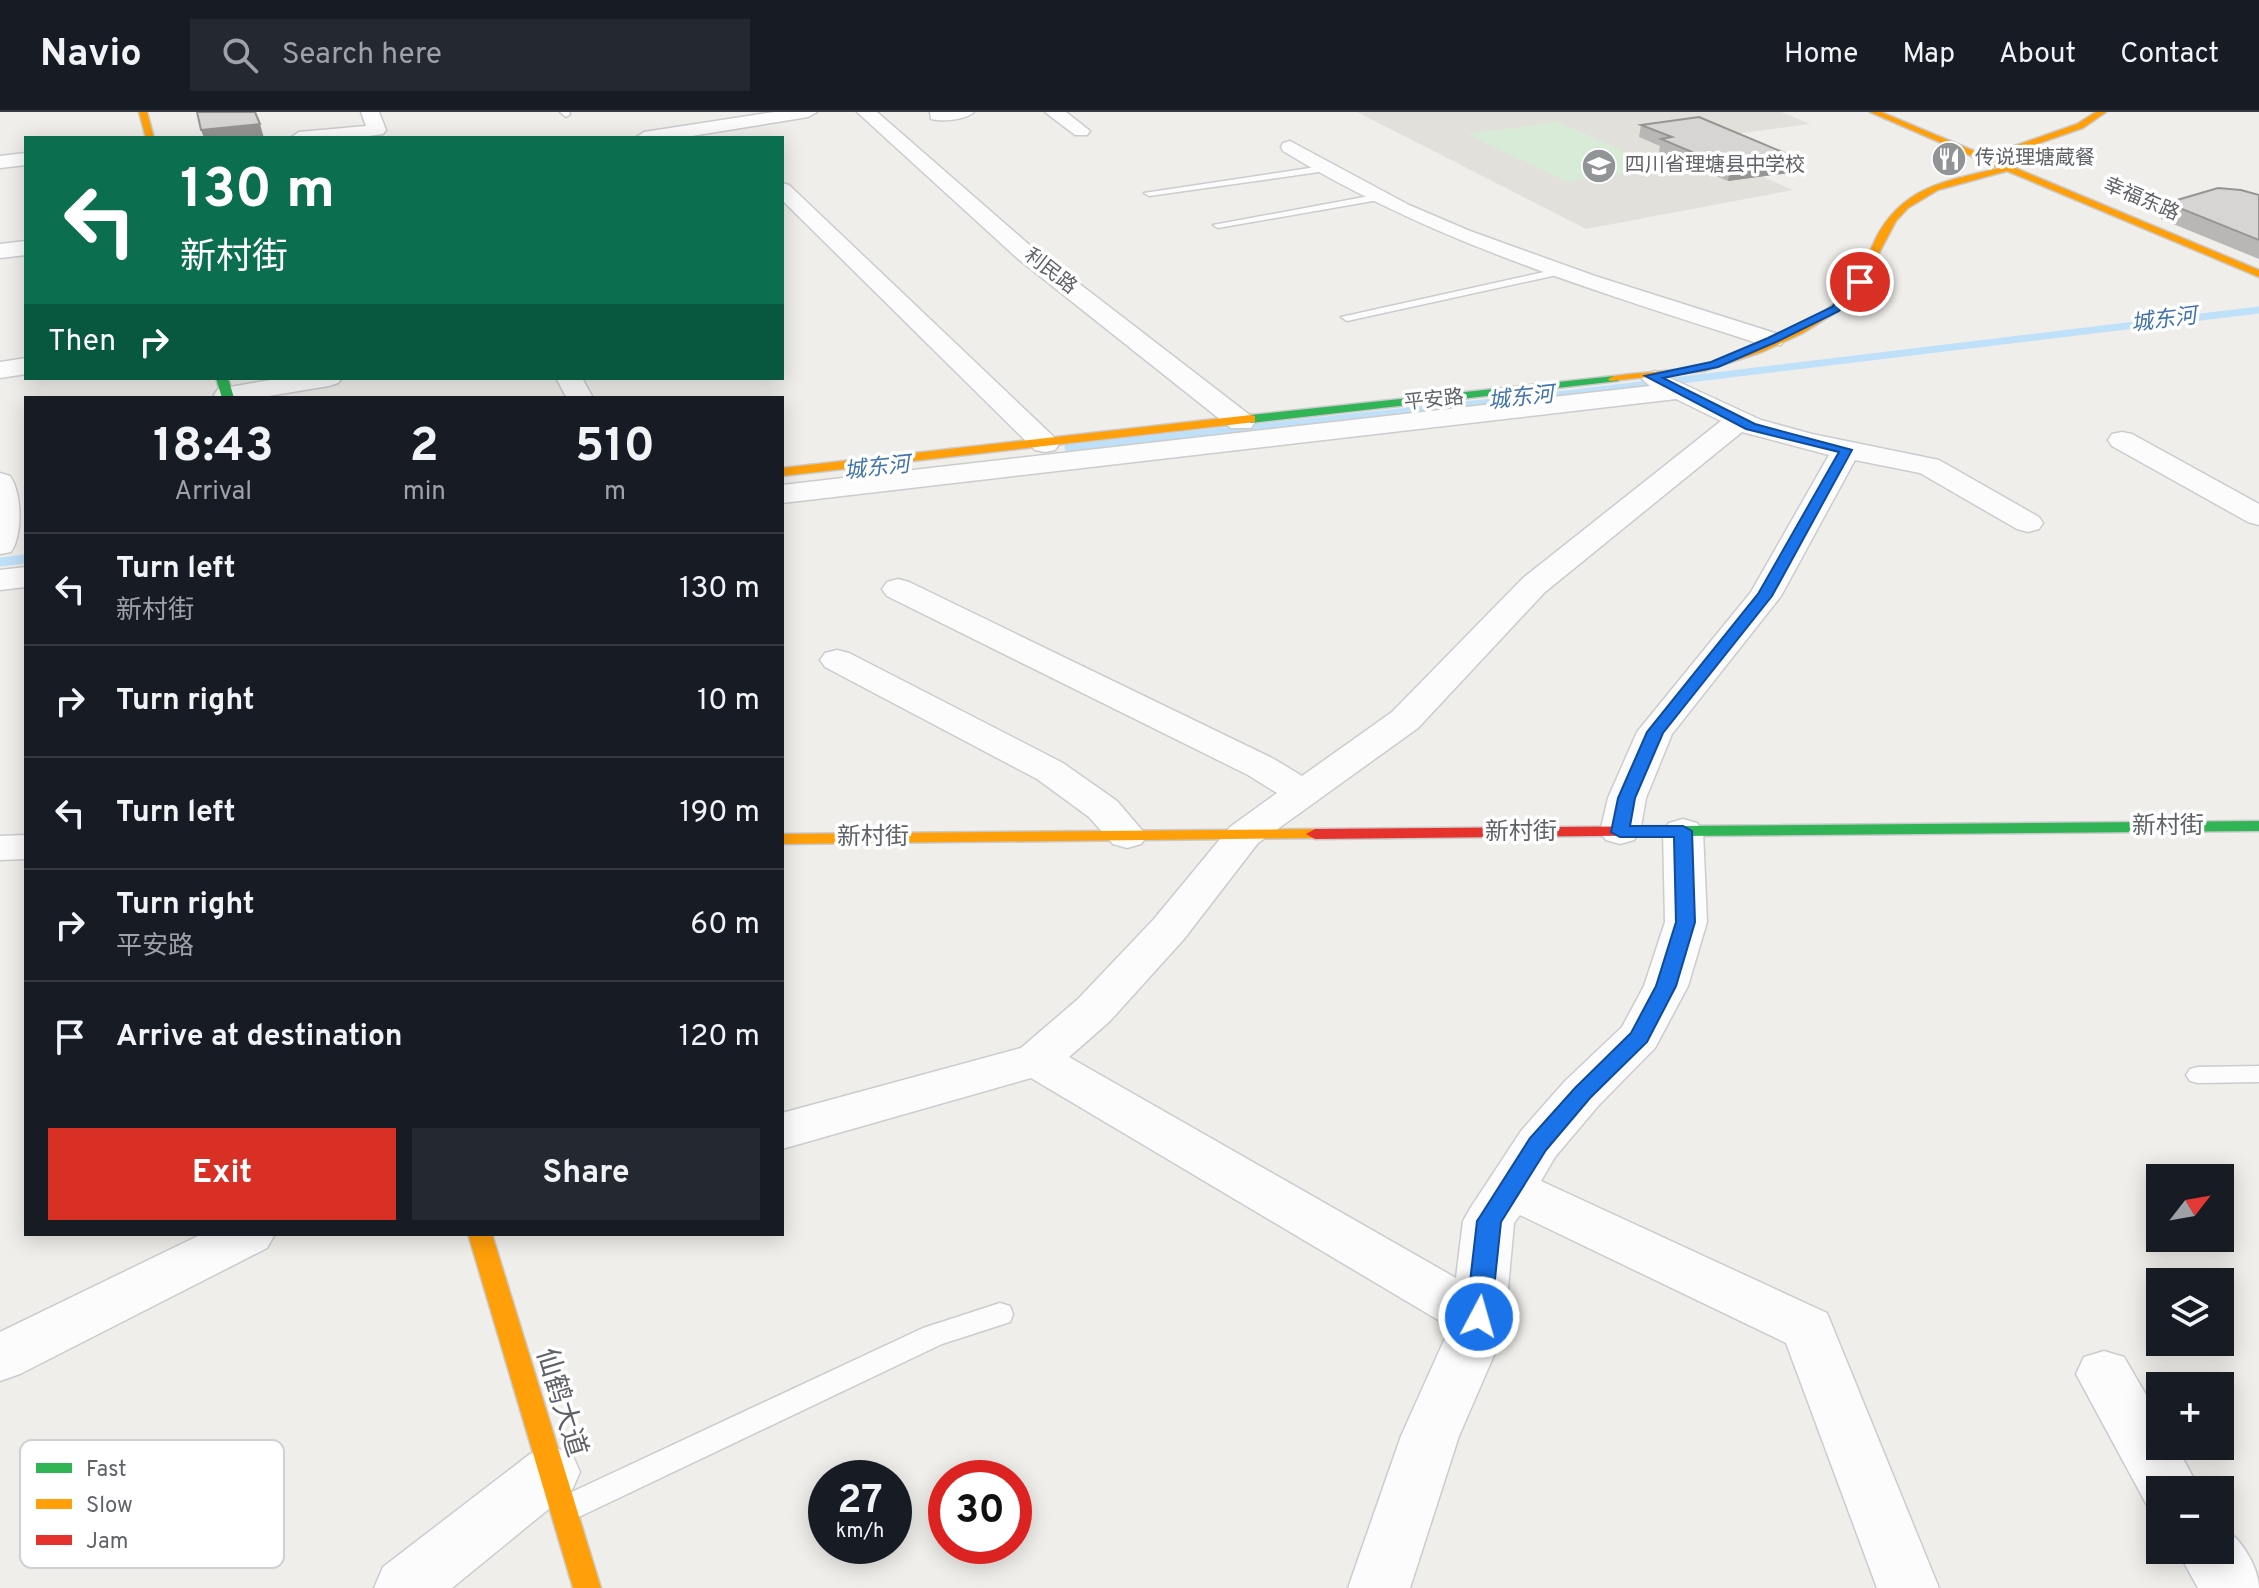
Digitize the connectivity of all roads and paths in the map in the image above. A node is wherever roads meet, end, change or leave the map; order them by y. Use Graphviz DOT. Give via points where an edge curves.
graph roads {
  1 [pos="143,112"];
  2 [pos="370,112"];
  3 [pos="702,112"];
  4 [pos="808,112"];
  5 [pos="866,112"];
  6 [pos="965,112"];
  7 [pos="1054,112"];
  8 [pos="1874,112"];
  9 [pos="2102,112"];
  10 [pos="779,114"];
  11 [pos="937,115"];
  12 [pos="1081,131"];
  13 [pos="724,133"];
  14 [pos="149,136"];
  15 [pos="318,136"];
  16 [pos="676,136"];
  17 [pos="1290,147"];
  18 [pos="24,159"];
  19 [pos="1986,159"];
  20 [pos="0,162"];
  21 [pos="2009,168"];
  22 [pos="1323,169"];
  23 [pos="784,191"];
  24 [pos="1149,193"];
  25 [pos="1380,197"];
  26 [pos="1218,225"];
  27 [pos="24,248"];
  28 [pos="0,251"];
  29 [pos="1562,271"];
  30 [pos="2259,274"];
  31 [pos="1347,317"];
  32 [pos="1772,340"];
  33 [pos="24,366"];
  34 [pos="0,370"];
  35 [pos="312,380"];
  36 [pos="1663,383"];
  37 [pos="226,390"];
  38 [pos="1735,420"];
  39 [pos="1241,422"];
  40 [pos="2122,440"];
  41 [pos="1045,444"];
  42 [pos="1846,450"];
  43 [pos="784,472"];
  44 [pos="0,482"];
  45 [pos="784,494"];
  46 [pos="2259,516"];
  47 [pos="2028,523"];
  48 [pos="0,545"];
  49 [pos="24,552"];
  50 [pos="0,555"];
  51 [pos="24,577"];
  52 [pos="0,580"];
  53 [pos="898,589"];
  54 [pos="837,660"];
  55 [pos="1304,793"];
  56 [pos="2259,826"];
  57 [pos="1683,831"];
  58 [pos="1620,832"];
  59 [pos="1244,835"];
  60 [pos="1127,836"];
  61 [pos="784,839"];
  62 [pos="24,847"];
  63 [pos="0,848"];
  64 [pos="1037,1060"];
  65 [pos="2259,1074"];
  66 [pos="2198,1075"];
  67 [pos="784,1130"];
  68 [pos="1510,1188"];
  69 [pos="245,1236"];
  70 [pos="481,1236"];
  71 [pos="1000,1314"];
  72 [pos="1479,1317"];
  73 [pos="0,1358"];
  74 [pos="2104,1374"];
  75 [pos="2162,1476"];
  76 [pos="557,1491"];
  77 [pos="2217,1564"];
  78 [pos="405,1588"];
  79 [pos="587,1588"];
  80 [pos="1379,1588"];
  81 [pos="1908,1588"];
  82 [pos="2233,1588"];
  1 -- 14 [label="street"];
  2 -- 15 [label="street" via="377,130"];
  3 -- 13 [label="street"];
  4 -- 10 [label="street"];
  5 -- 39 [label="street, 利民路" via="1025,253"];
  6 -- 11 [label="street"];
  7 -- 12 [label="street"];
  8 -- 19 [label="street, 幸福东路"];
  9 -- 19 [label="street" via="2080,126"];
  10 -- 13 [label="street"];
  13 -- 16 [label="street"];
  17 -- 22 [label="street"];
  18 -- 20 [label="street"];
  19 -- 21 [label="street, 幸福东路"];
  21 -- 30 [label="street, 幸福东路"];
  21 -- 32 [label="street, 平安路" via="1909,199 1888,225 1846,301"];
  22 -- 24 [label="lane"];
  22 -- 25 [label="street"];
  23 -- 41 [label="street"];
  25 -- 26 [label="lane"];
  25 -- 29 [label="street"];
  27 -- 28 [label="street"];
  29 -- 31 [label="lane"];
  29 -- 32 [label="street"];
  32 -- 36 [label="street, 平安路"];
  33 -- 34 [label="street"];
  35 -- 37 [label="street"];
  36 -- 38 [label="street"];
  36 -- 39 [label="street, 平安路"];
  36 -- 45 [label="street"];
  38 -- 42 [label="street"];
  38 -- 55 [label="street" via="1682,470 1534,585 1405,720"];
  39 -- 41 [label="street, 平安路"];
  40 -- 46 [label="street"];
  41 -- 43 [label="street, 平安路"];
  42 -- 47 [label="street" via="1929,466"];
  42 -- 58 [label="street" via="1765,596 1655,732 1627,798"];
  44 -- 48 [label="street"];
  49 -- 50 [label="street"];
  51 -- 52 [label="street"];
  53 -- 55 [label="street"];
  54 -- 60 [label="street" via="1050,771 1103,809"];
  55 -- 59 [label="street"];
  56 -- 57 [label="street, 新村街"];
  57 -- 58 [label="street, 新村街"];
  57 -- 68 [label="street" via="1686,922 1666,986 1639,1037 1538,1144"];
  58 -- 59 [label="street, 新村街"];
  59 -- 60 [label="street, 新村街"];
  59 -- 64 [label="street" via="1169,929 1094,1010"];
  60 -- 61 [label="street, 新村街"];
  62 -- 63 [label="street"];
  64 -- 67 [label="street"];
  64 -- 72 [label="street"];
  65 -- 66 [label="lane"];
  68 -- 72 [label="street" via="1489,1221"];
  68 -- 81 [label="street" via="1808,1329"];
  69 -- 73 [label="street"];
  70 -- 76 [label="street, 仙鹤大道"];
  71 -- 76 [label="lane" via="921,1341"];
  72 -- 80 [label="street" via="1430,1436"];
  74 -- 75 [label="street"];
  76 -- 78 [label="street"];
  76 -- 79 [label="street, 仙鹤大道"];
  77 -- 82 [label="street"];
}
